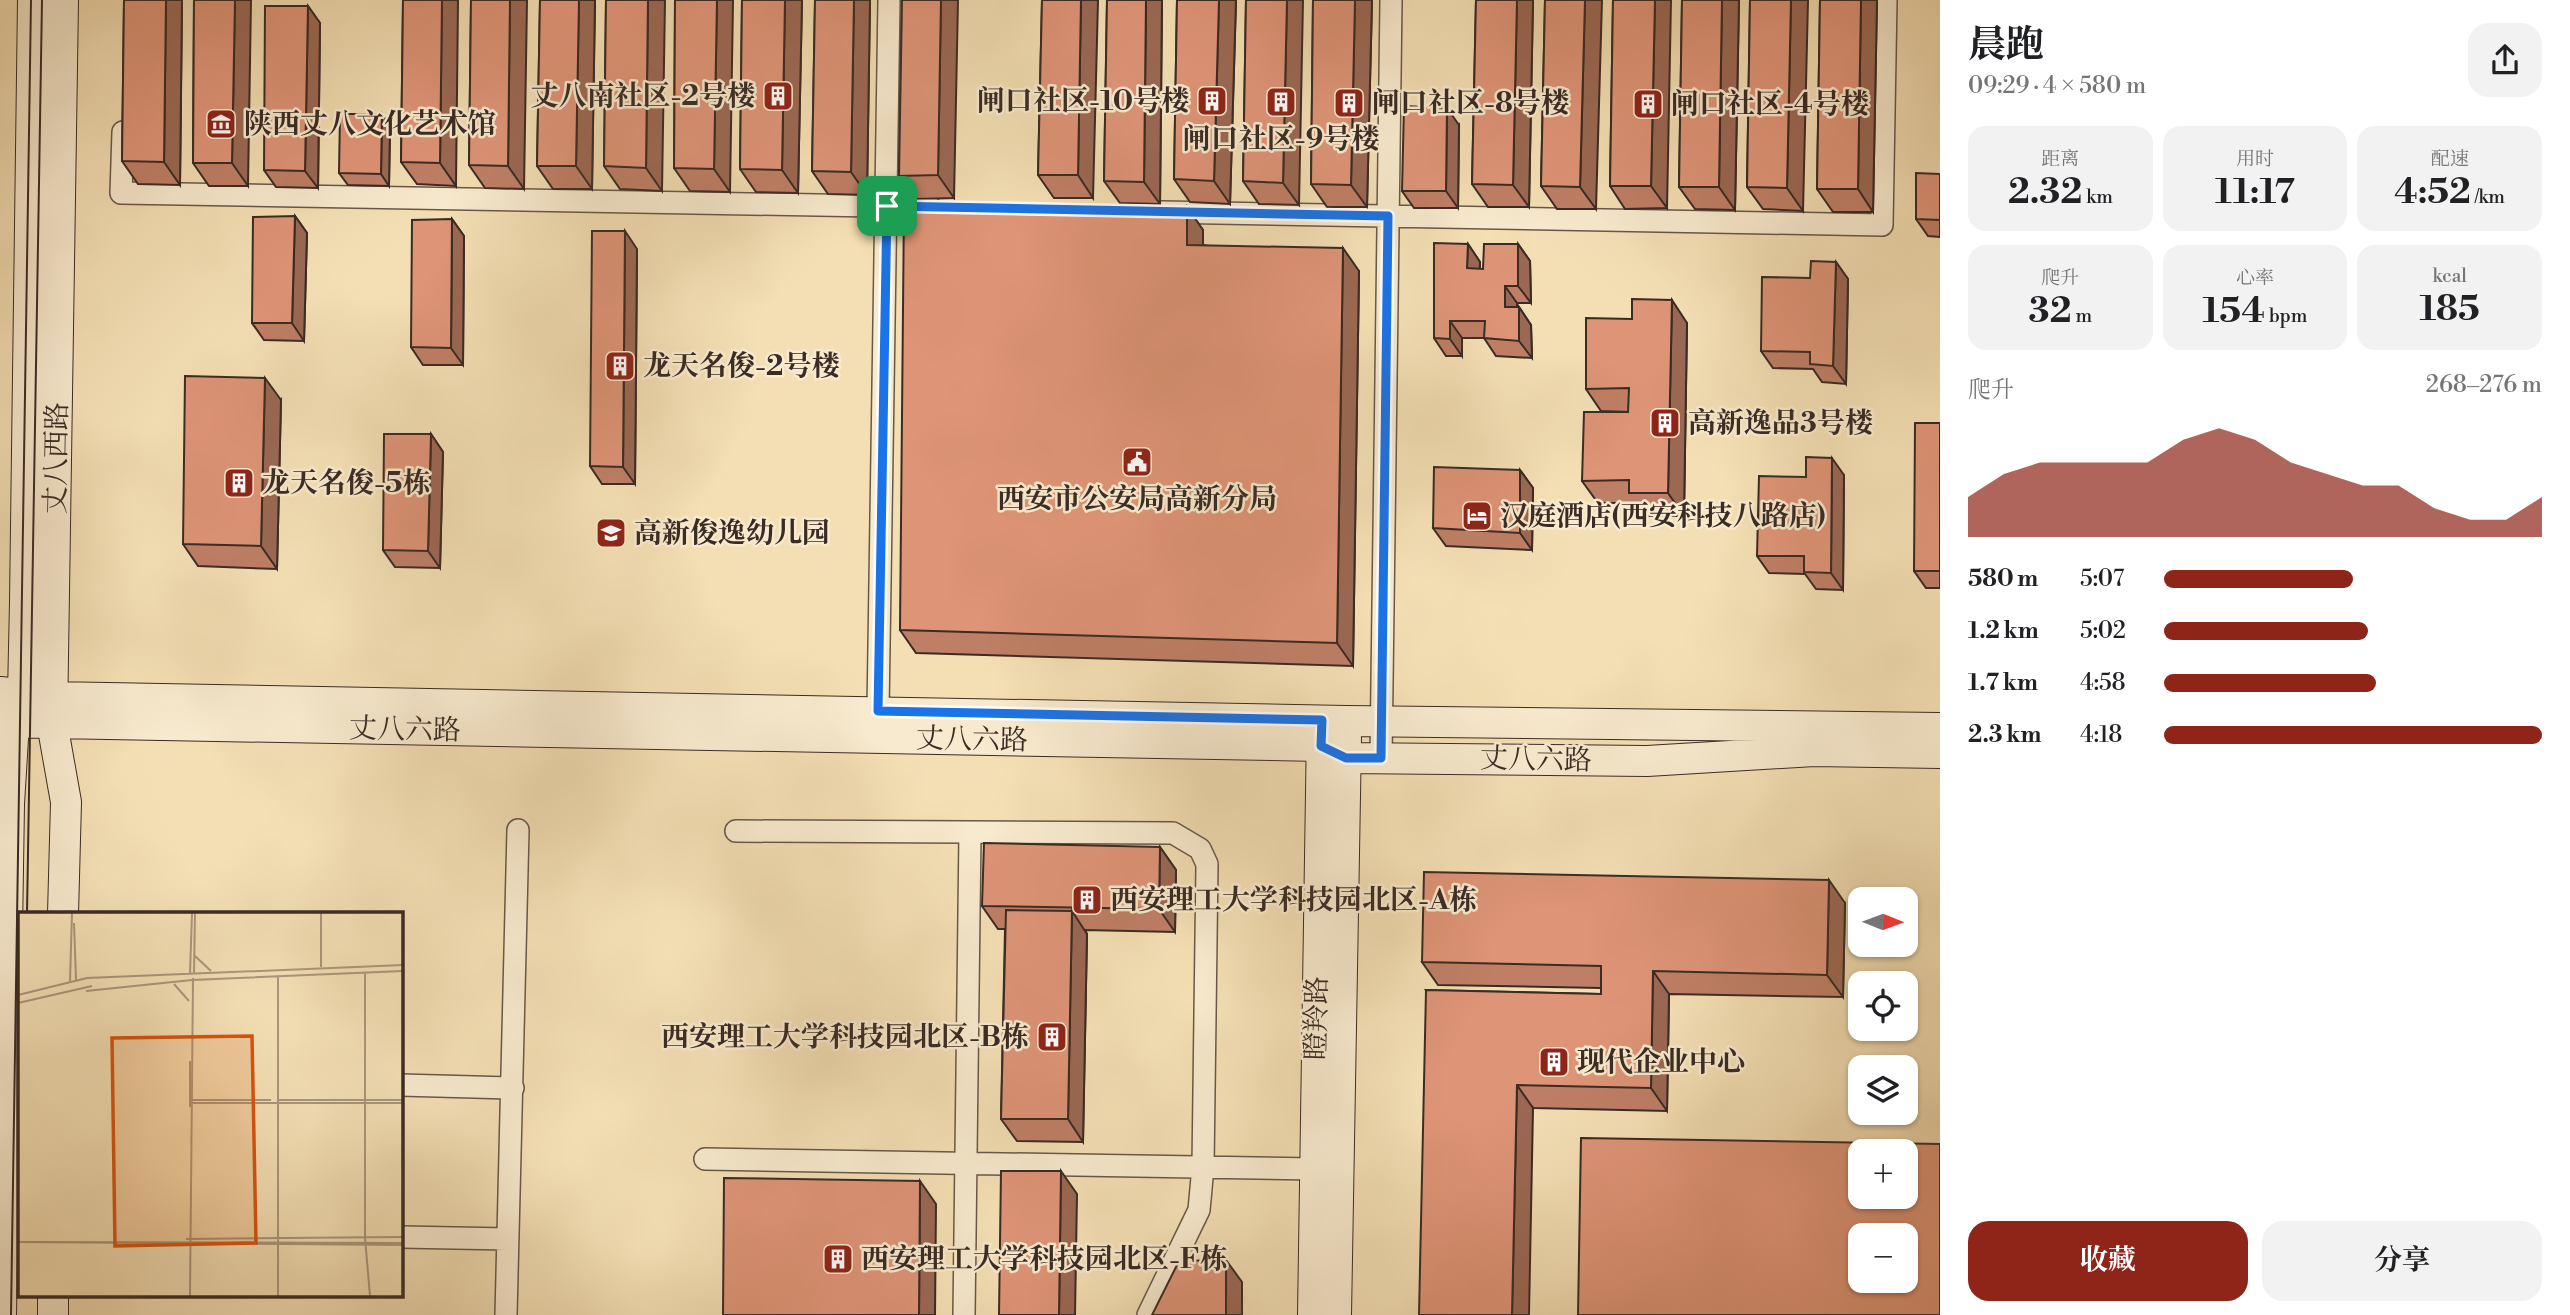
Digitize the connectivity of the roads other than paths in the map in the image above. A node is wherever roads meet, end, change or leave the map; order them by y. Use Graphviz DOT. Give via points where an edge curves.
graph roads {
  1 [pos="33,0"];
  2 [pos="63,0"];
  3 [pos="889,0"];
  4 [pos="1391,0"];
  5 [pos="1886,0"];
  6 [pos="123,111"];
  7 [pos="887,206"];
  8 [pos="957,207"];
  9 [pos="1138,211"];
  10 [pos="1388,216"];
  11 [pos="11,693"];
  12 [pos="52,710"];
  13 [pos="878,711"];
  14 [pos="1380,721"];
  15 [pos="7,722"];
  16 [pos="1940,728"];
  17 [pos="1334,736"];
  18 [pos="1940,753"];
  19 [pos="1381,758"];
  20 [pos="518,830"];
  21 [pos="736,831"];
  22 [pos="970,833"];
  23 [pos="63,912"];
  24 [pos="402,1085"];
  25 [pos="513,1087"];
  26 [pos="705,1159"];
  27 [pos="966,1163"];
  28 [pos="1203,1167"];
  29 [pos="1315,1169"];
  30 [pos="402,1237"];
  31 [pos="508,1239"];
  32 [pos="1,1315"];
  33 [pos="506,1315"];
  34 [pos="964,1315"];
  35 [pos="1148,1315"];
  36 [pos="1313,1315"];
  37 [pos="1336,1315"];
  1 -- 11 [label="main road, 丈八西路"];
  2 -- 12 [label="main road, 丈八西路"];
  3 -- 7 [label="street"];
  4 -- 10 [label="street"];
  5 -- 10 [label="street" via="1882,225"];
  6 -- 7 [label="street" via="121,194"];
  7 -- 8 [label="street"];
  7 -- 13 [label="street"];
  9 -- 10 [label="street"];
  10 -- 14 [label="street"];
  11 -- 12 [label="main road, 丈八六路"];
  11 -- 15 [label="main road, 丈八西路"];
  12 -- 13 [label="main road, 丈八六路"];
  12 -- 15 [label="main road, 丈八六路"];
  12 -- 17 [label="main road, 丈八六路"];
  12 -- 23 [label="main road, 丈八西路" via="65,802"];
  13 -- 17 [label="main road, 丈八六路"];
  14 -- 16 [label="main road, 丈八六路"];
  14 -- 17 [label="main road, 丈八六路"];
  14 -- 19 [label="street"];
  15 -- 32 [label="main road, 丈八西路"];
  17 -- 19 [label="main road, 丈八六路"];
  17 -- 29 [label="main road, 瞪羚路"];
  17 -- 37 [label="main road, 瞪羚路"];
  18 -- 19 [label="main road, 丈八六路" via="1814,751 1647,761"];
  20 -- 25 [label="street"];
  21 -- 22 [label="street"];
  22 -- 27 [label="street"];
  22 -- 28 [label="street" via="1173,834 1200,849 1208,864"];
  24 -- 25 [label="street"];
  25 -- 31 [label="street"];
  26 -- 27 [label="street"];
  27 -- 28 [label="street"];
  27 -- 34 [label="street"];
  28 -- 29 [label="street"];
  28 -- 35 [label="street" via="1199,1210"];
  29 -- 36 [label="main road, 瞪羚路"];
  30 -- 31 [label="street"];
  31 -- 33 [label="street"];
}
